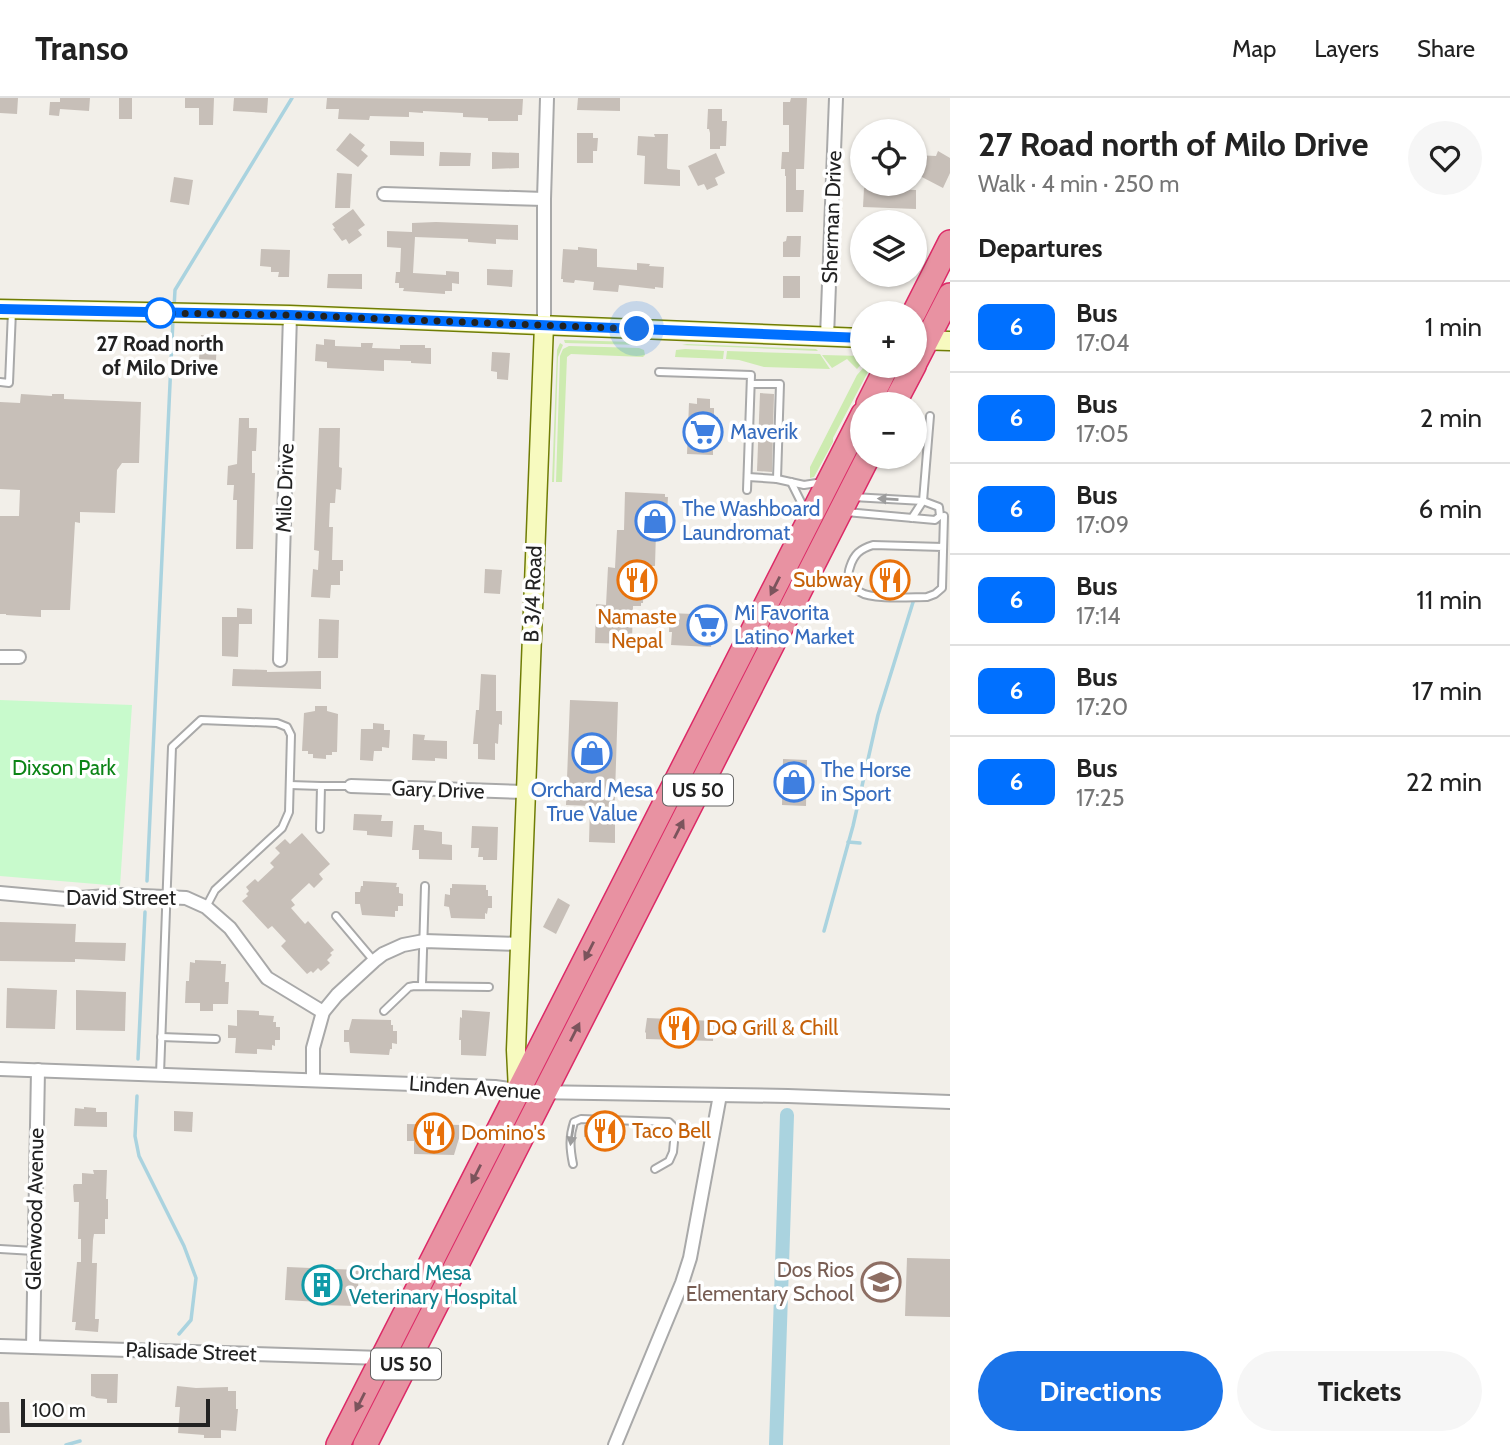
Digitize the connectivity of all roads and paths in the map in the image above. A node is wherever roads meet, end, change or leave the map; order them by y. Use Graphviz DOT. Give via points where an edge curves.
graph roads {
  1 [pos="547,98"];
  2 [pos="836,98"];
  3 [pos="384,194"];
  4 [pos="544,199"];
  5 [pos="950,242"];
  6 [pos="950,295"];
  7 [pos="920,301"];
  8 [pos="6,309"];
  9 [pos="290,315"];
  10 [pos="544,325"];
  11 [pos="827,337"];
  12 [pos="850,338"];
  13 [pos="931,340"];
  14 [pos="0,349"];
  15 [pos="10,349"];
  16 [pos="659,372"];
  17 [pos="0,382"];
  18 [pos="751,384"];
  19 [pos="750,402"];
  20 [pos="760,402"];
  21 [pos="930,416"];
  22 [pos="750,417"];
  23 [pos="759,418"];
  24 [pos="749,434"];
  25 [pos="758,434"];
  26 [pos="850,440"];
  27 [pos="748,449"];
  28 [pos="758,450"];
  29 [pos="748,465"];
  30 [pos="757,466"];
  31 [pos="862,469"];
  32 [pos="748,477"];
  33 [pos="778,479"];
  34 [pos="829,481"];
  35 [pos="791,482"];
  36 [pos="747,490"];
  37 [pos="923,501"];
  38 [pos="844,504"];
  39 [pos="945,516"];
  40 [pos="912,518"];
  41 [pos="809,519"];
  42 [pos="943,547"];
  43 [pos="0,657"];
  44 [pos="19,657"];
  45 [pos="280,660"];
  46 [pos="290,785"];
  47 [pos="321,786"];
  48 [pos="351,786"];
  49 [pos="525,792"];
  50 [pos="320,829"];
  51 [pos="425,886"];
  52 [pos="0,893"];
  53 [pos="166,897"];
  54 [pos="206,907"];
  55 [pos="336,916"];
  56 [pos="424,941"];
  57 [pos="521,944"];
  58 [pos="374,961"];
  59 [pos="422,985"];
  60 [pos="489,987"];
  61 [pos="384,1011"];
  62 [pos="323,1012"];
  63 [pos="161,1037"];
  64 [pos="216,1039"];
  65 [pos="0,1069"];
  66 [pos="38,1070"];
  67 [pos="160,1074"];
  68 [pos="313,1080"];
  69 [pos="518,1091"];
  70 [pos="544,1092"];
  71 [pos="720,1095"];
  72 [pos="950,1102"];
  73 [pos="573,1164"];
  74 [pos="655,1169"];
  75 [pos="0,1249"];
  76 [pos="34,1251"];
  77 [pos="0,1346"];
  78 [pos="33,1347"];
  79 [pos="382,1358"];
  80 [pos="338,1445"];
  81 [pos="365,1445"];
  82 [pos="615,1445"];
  1 -- 4 [label="street, B 3/4 Road"];
  2 -- 11 [label="street, Sherman Drive"];
  3 -- 4 [label="street"];
  4 -- 10 [label="street, B 3/4 Road"];
  5 -- 7 [label="highway"];
  6 -- 13 [label="highway"];
  8 -- 9 [label="street"];
  8 -- 15 [label="lane"];
  9 -- 10 [label="street"];
  9 -- 45 [label="street, Milo Drive"];
  10 -- 11 [label="street"];
  10 -- 49 [label="street, B 3/4 Road"];
  11 -- 12 [label="street"];
  14 -- 15 [label="lane"];
  15 -- 17 [label="lane" via="9,383"];
  16 -- 18 [label="lane" via="751,375"];
  18 -- 19 [label="lane"];
  18 -- 33 [label="lane" via="779,384"];
  19 -- 20 [label="lane"];
  19 -- 22 [label="lane"];
  21 -- 37 [label="lane"];
  22 -- 23 [label="lane"];
  22 -- 24 [label="lane"];
  24 -- 25 [label="lane"];
  24 -- 27 [label="lane"];
  26 -- 34 [label="highway, US 50"];
  27 -- 28 [label="lane"];
  27 -- 29 [label="lane"];
  29 -- 30 [label="lane"];
  29 -- 32 [label="lane"];
  31 -- 38 [label="highway, US 50"];
  32 -- 33 [label="lane"];
  32 -- 36 [label="lane"];
  33 -- 35 [label="lane"];
  34 -- 35 [label="lane"];
  34 -- 41 [label="highway, US 50"];
  35 -- 41 [label="lane"];
  37 -- 38 [label="lane, one-way"];
  37 -- 39 [label="lane" via="939,507"];
  37 -- 40 [label="lane"];
  38 -- 40 [label="lane"];
  70 -- 38 [label="highway, US 50, one-way"];
  39 -- 40 [label="lane"];
  39 -- 42 [label="lane"];
  41 -- 69 [label="highway, US 50, one-way"];
  42 -- 42 [label="lane" via="864,547 851,564 852,584 871,596 935,594 942,588"];
  43 -- 44 [label="street"];
  46 -- 47 [label="lane"];
  46 -- 53 [label="lane" via="291,735 287,727 201,720 172,747"];
  46 -- 54 [label="lane" via="289,812 282,828 215,890"];
  47 -- 48 [label="lane"];
  47 -- 50 [label="lane"];
  48 -- 49 [label="street, Gary Drive"];
  49 -- 57 [label="street, B 3/4 Road"];
  51 -- 56 [label="lane"];
  52 -- 53 [label="street, David Street" via="66,899"];
  53 -- 54 [label="street, David Street" via="186,898"];
  53 -- 63 [label="lane"];
  54 -- 62 [label="street, David Street" via="230,928 267,978"];
  55 -- 58 [label="lane"];
  56 -- 57 [label="street"];
  56 -- 58 [label="street" via="403,945"];
  56 -- 59 [label="lane"];
  57 -- 69 [label="street, B 3/4 Road"];
  58 -- 62 [label="street"];
  59 -- 60 [label="lane"];
  59 -- 61 [label="lane" via="409,987"];
  62 -- 68 [label="street" via="313,1048"];
  63 -- 64 [label="lane"];
  63 -- 67 [label="lane"];
  65 -- 66 [label="street, Linden Avenue"];
  66 -- 67 [label="street, Linden Avenue"];
  66 -- 76 [label="street, Glenwood Avenue"];
  67 -- 68 [label="street, Linden Avenue"];
  68 -- 69 [label="street, Linden Avenue"];
  69 -- 70 [label="street, Linden Avenue"];
  69 -- 79 [label="highway, US 50, one-way"];
  70 -- 71 [label="street, Linden Avenue"];
  70 -- 81 [label="highway, US 50"];
  71 -- 72 [label="street, Linden Avenue"];
  71 -- 82 [label="street" via="690,1258"];
  74 -- 73 [label="lane, one-way" via="673,1152 675,1131 669,1122 574,1122 570,1132"];
  75 -- 76 [label="lane"];
  76 -- 78 [label="street, Glenwood Avenue"];
  77 -- 78 [label="street, Palisade Street"];
  78 -- 79 [label="street, Palisade Street"];
  79 -- 80 [label="highway, US 50, one-way"];
}
